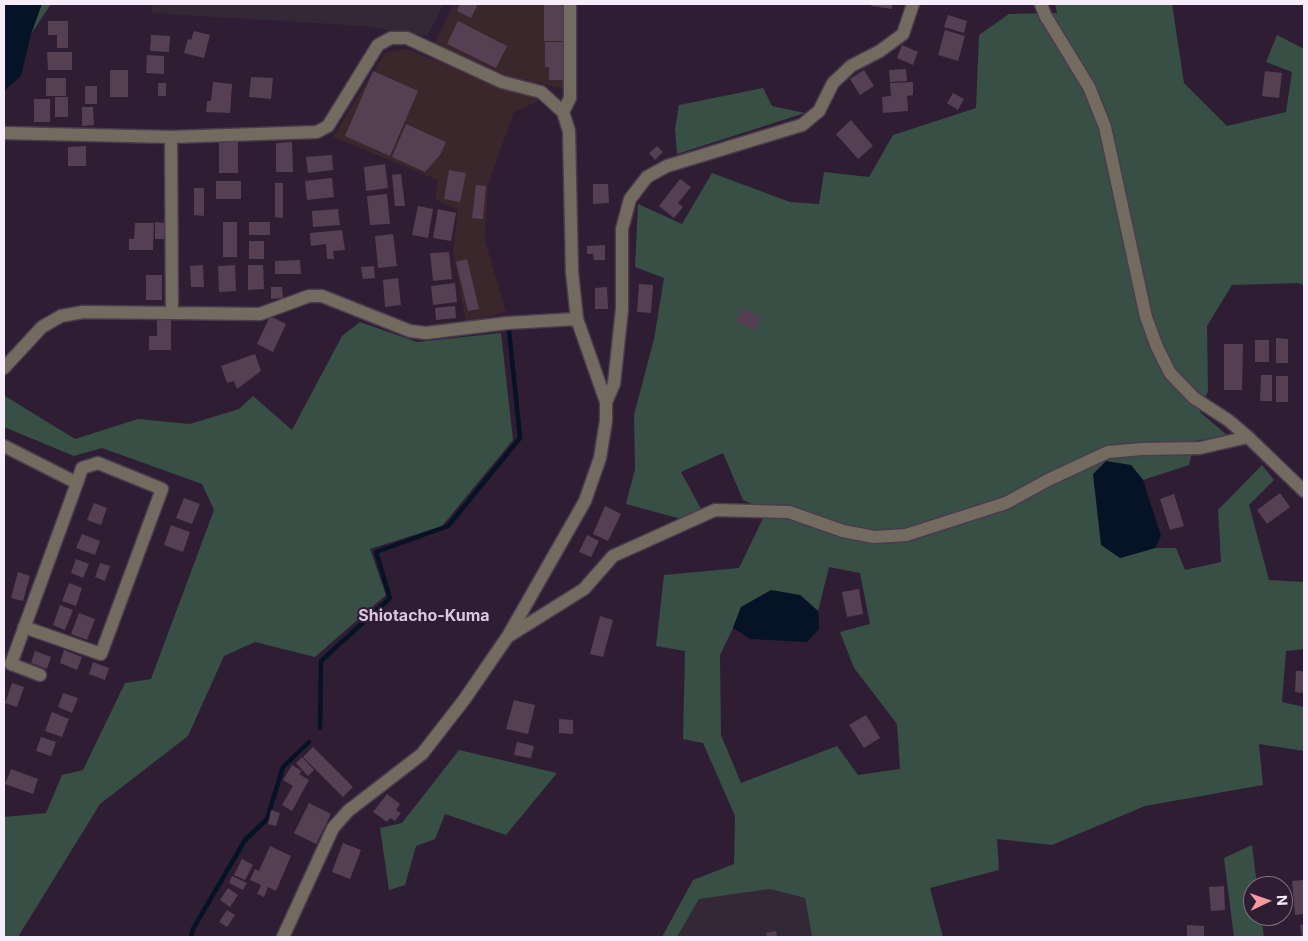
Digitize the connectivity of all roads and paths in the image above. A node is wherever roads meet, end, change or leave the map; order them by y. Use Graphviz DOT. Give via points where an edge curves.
graph roads {
  1 [pos="570,4"];
  2 [pos="914,4"];
  3 [pos="1041,4"];
  4 [pos="563,112"];
  5 [pos="4,133"];
  6 [pos="171,137"];
  7 [pos="172,313"];
  8 [pos="577,319"];
  9 [pos="4,368"];
  10 [pos="606,402"];
  11 [pos="1248,438"];
  12 [pos="4,446"];
  13 [pos="77,483"];
  14 [pos="1304,491"];
  15 [pos="24,627"];
  16 [pos="508,636"];
  17 [pos="40,675"];
  18 [pos="283,937"];
  1 -- 4 [label="street" via="570,98"];
  2 -- 10 [label="street" via="903,34 851,66 833,83 819,111 802,125 667,166 647,177 630,199 622,229 622,309 614,384"];
  3 -- 11 [label="street" via="1089,87 1105,127 1146,317 1157,347 1170,373 1194,398 1228,420"];
  4 -- 6 [label="street" via="541,92 502,82 407,38 391,38 378,45 328,126 317,132"];
  4 -- 8 [label="street" via="569,130 572,272"];
  5 -- 6 [label="street"];
  6 -- 7 [label="street"];
  7 -- 8 [label="street" via="260,314 309,296 322,296 410,331 426,333"];
  7 -- 9 [label="street" via="83,312 61,316 42,327"];
  8 -- 10 [label="street"];
  10 -- 16 [label="street" via="600,458 584,501"];
  11 -- 14 [label="street"];
  11 -- 16 [label="street" via="1200,448 1108,452 1006,503 906,535 874,537 843,531 789,512 716,510 613,556 584,589"];
  12 -- 13 [label="street"];
  13 -- 15 [label="street"];
  13 -- 15 [label="street" via="82,468 98,463 162,489 101,654"];
  15 -- 17 [label="street" via="11,664"];
  16 -- 18 [label="street" via="422,754 348,811 333,828"];
}
